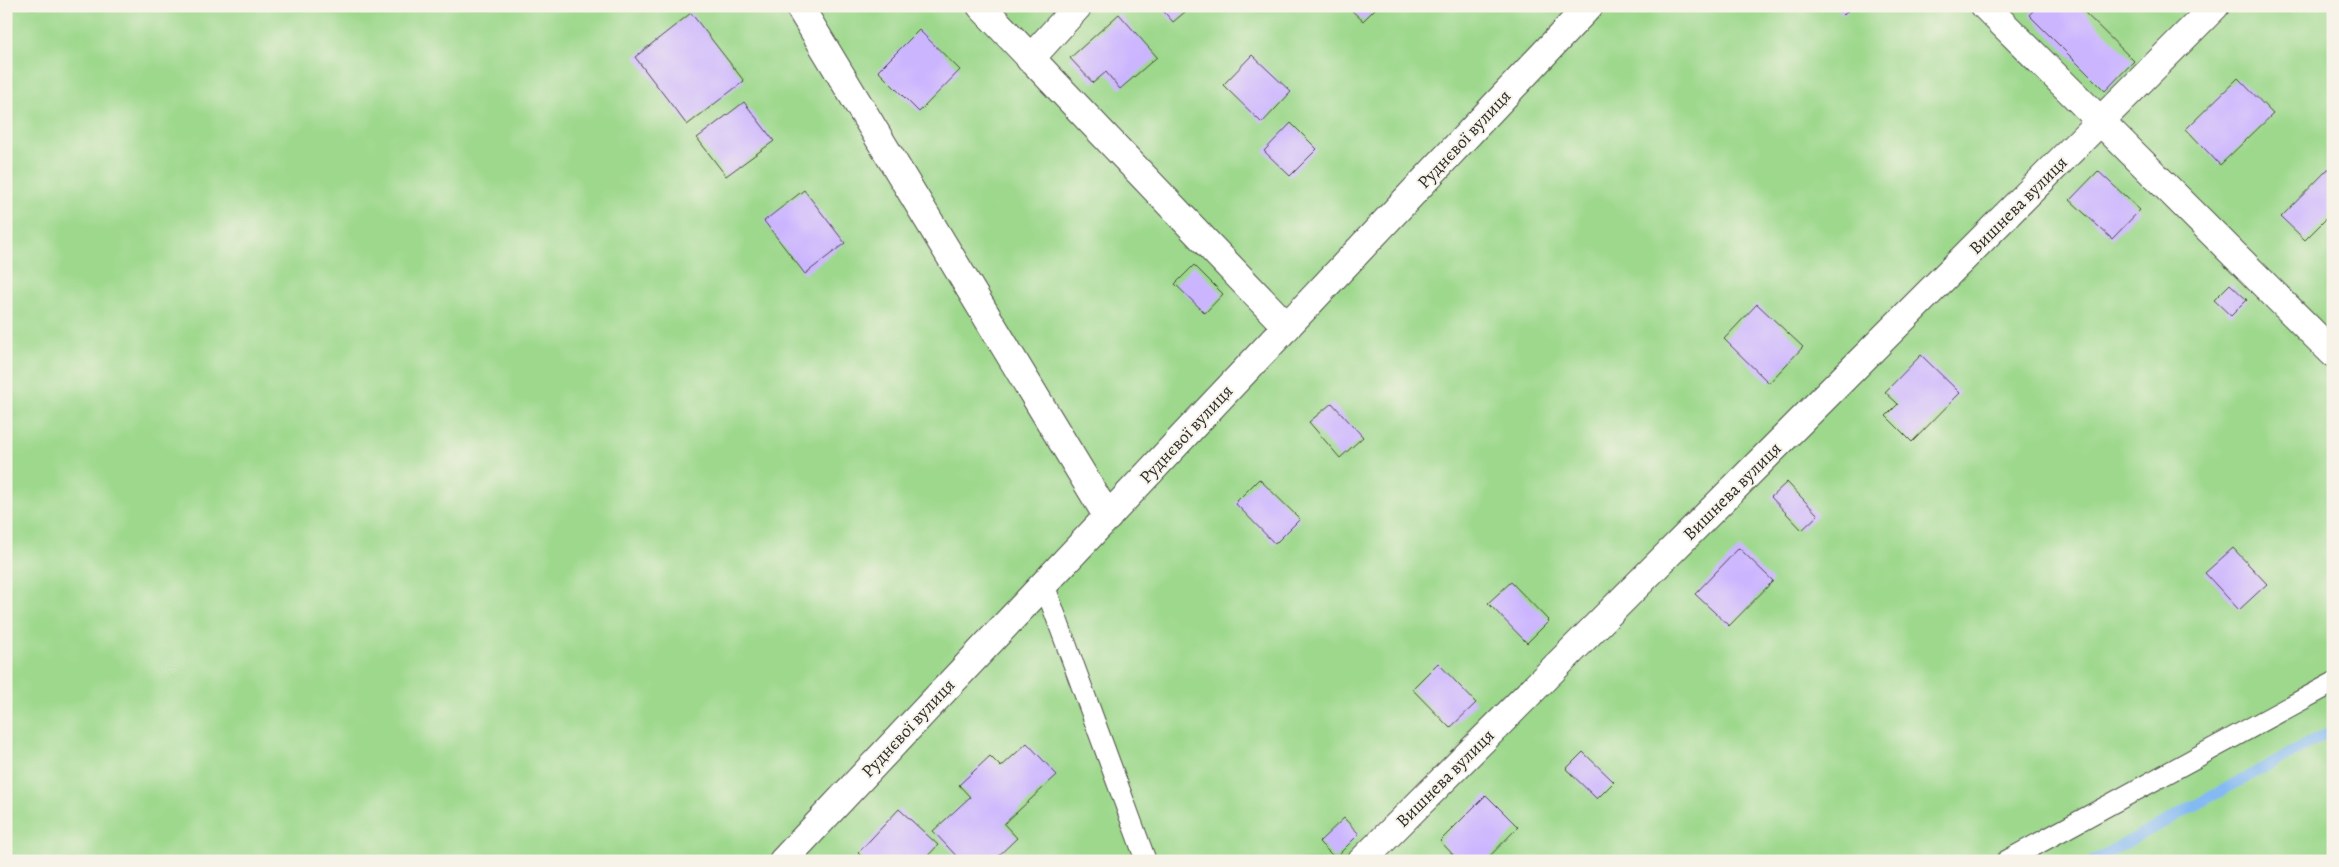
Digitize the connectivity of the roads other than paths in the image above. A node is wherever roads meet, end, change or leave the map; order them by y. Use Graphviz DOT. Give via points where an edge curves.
graph roads {
  1 [pos="799,6"];
  2 [pos="981,6"];
  3 [pos="1078,6"];
  4 [pos="1589,6"];
  5 [pos="1985,6"];
  6 [pos="2215,6"];
  7 [pos="1030,59"];
  8 [pos="2101,122"];
  9 [pos="1287,327"];
  10 [pos="2333,353"];
  11 [pos="1108,517"];
  12 [pos="1044,584"];
  13 [pos="2333,683"];
  14 [pos="783,861"];
  15 [pos="1146,861"];
  16 [pos="1362,861"];
  17 [pos="2006,861"];
  1 -- 11 [label="street"];
  2 -- 7 [label="street"];
  3 -- 7 [label="street"];
  4 -- 9 [label="street, Руднєвої вулиця"];
  5 -- 8 [label="street"];
  6 -- 8 [label="street, Вишнева вулиця"];
  7 -- 9 [label="street"];
  8 -- 10 [label="street"];
  8 -- 16 [label="street, Вишнева вулиця"];
  9 -- 11 [label="street, Руднєвої вулиця"];
  11 -- 12 [label="street, Руднєвої вулиця"];
  12 -- 14 [label="street, Руднєвої вулиця"];
  12 -- 15 [label="lane"];
  13 -- 17 [label="lane"];
}
